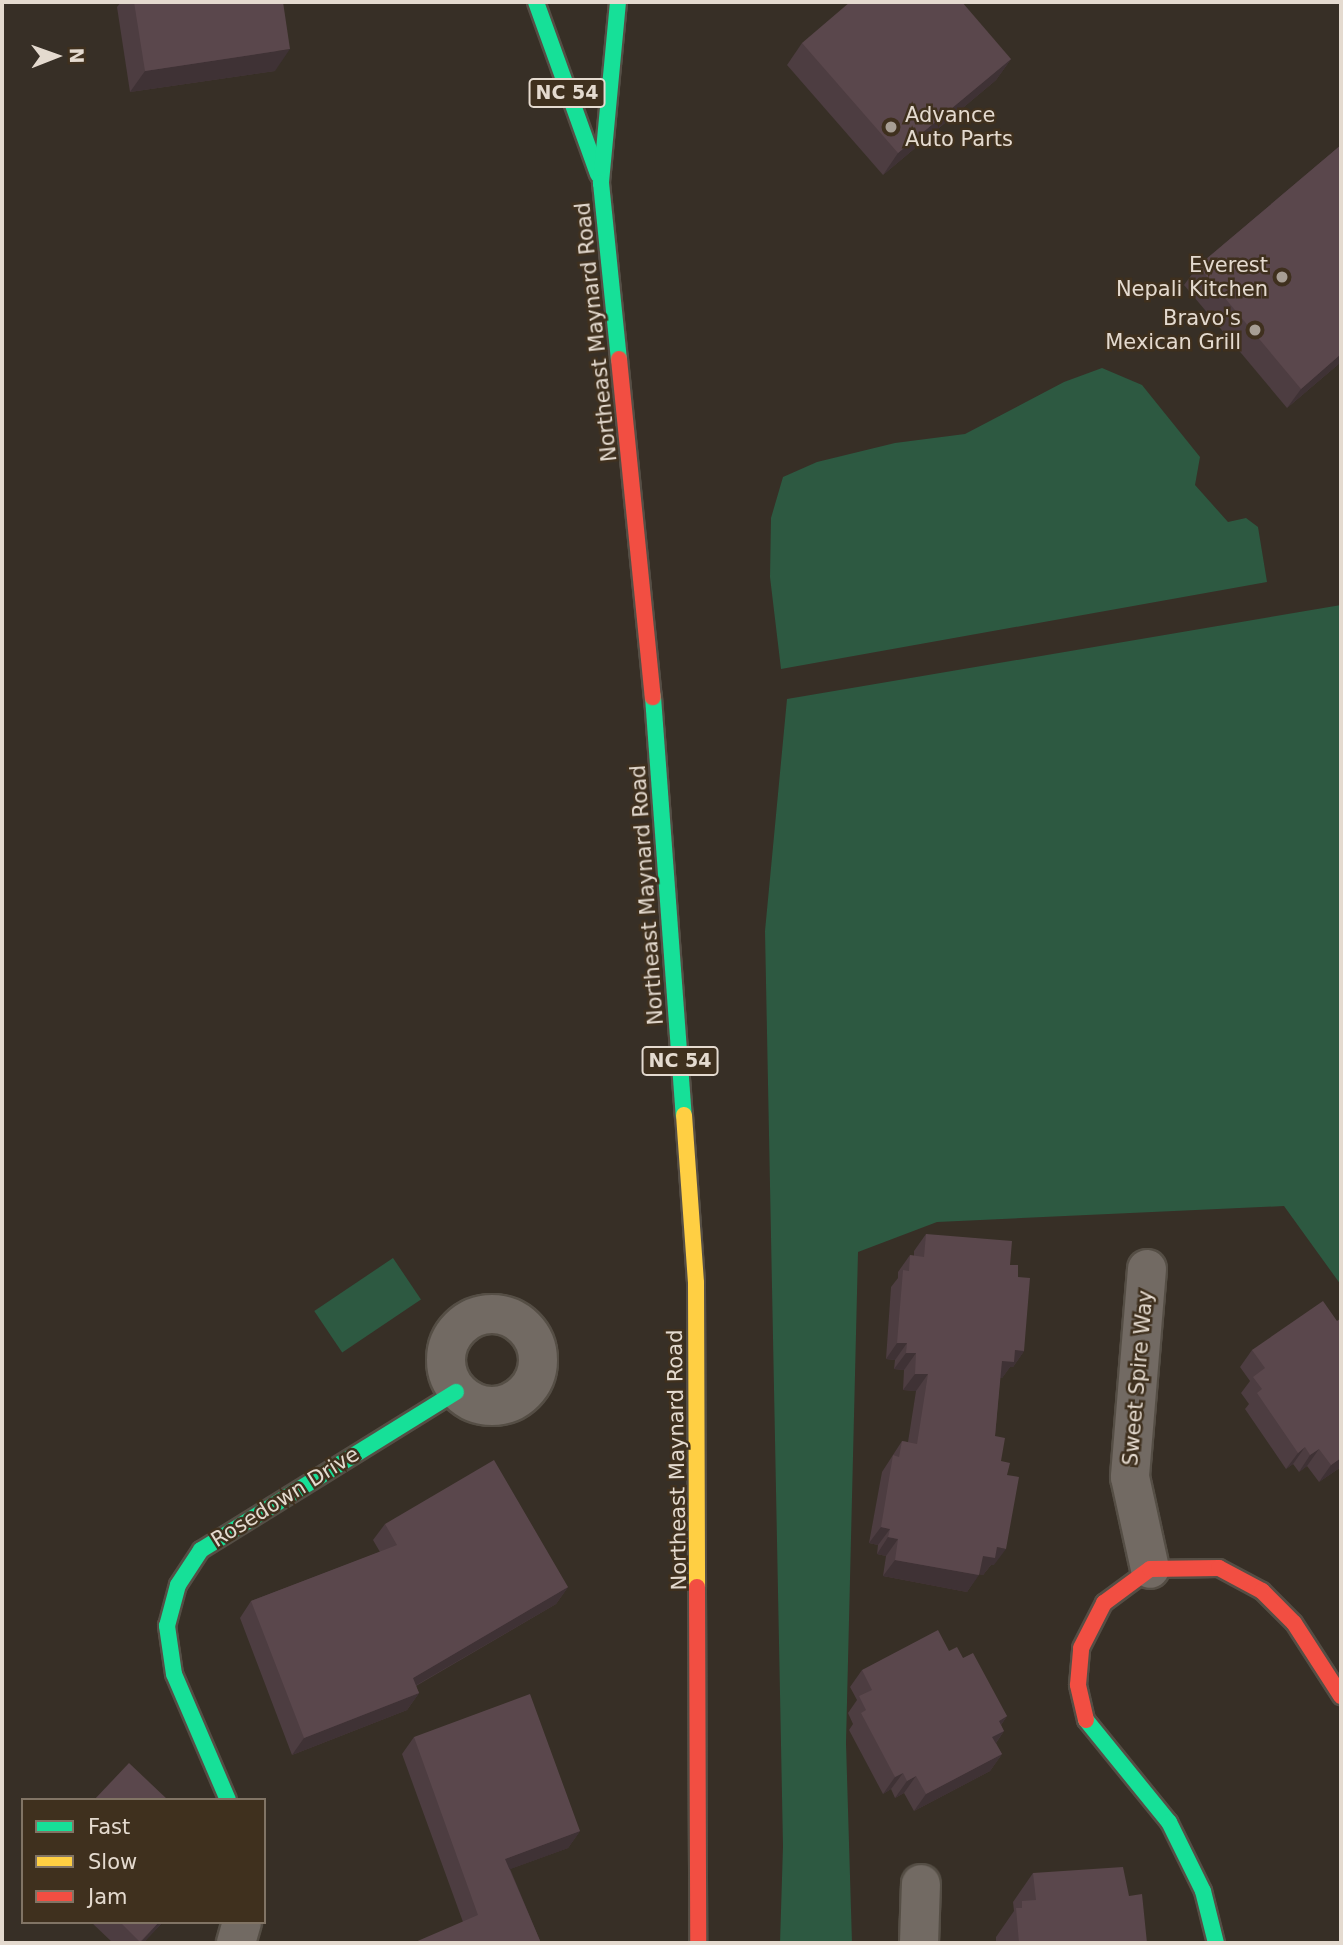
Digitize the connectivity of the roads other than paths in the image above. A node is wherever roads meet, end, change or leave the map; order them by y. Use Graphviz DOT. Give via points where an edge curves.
graph roads {
  1 [pos="536,2"];
  2 [pos="618,2"];
  3 [pos="601,183"];
  4 [pos="1147,1269"];
  5 [pos="456,1392"];
  6 [pos="1150,1569"];
  7 [pos="1341,1696"];
  8 [pos="227,1798"];
  9 [pos="921,1884"];
  10 [pos="241,1924"];
  11 [pos="236,1943"];
  12 [pos="698,1943"];
  13 [pos="919,1943"];
  14 [pos="1216,1943"];
  1 -- 3 [label="main road, Northeast Maynard Road / NC 54"];
  2 -- 3 [label="main road, Northeast Maynard Road / NC 54"];
  3 -- 12 [label="main road, Northeast Maynard Road / NC 54" via="655,721 696,1283"];
  4 -- 6 [label="street, Sweet Spire Way" via="1130,1477"];
  5 -- 8 [label="main road, Rosedown Drive" via="201,1550 178,1585 167,1626 174,1674"];
  6 -- 7 [label="main road" via="1219,1568 1245,1579 1294,1623"];
  6 -- 14 [label="main road" via="1104,1602 1081,1648 1078,1685 1087,1726 1168,1822 1203,1891"];
  9 -- 13 [label="street"];
  10 -- 11 [label="street"];
}
